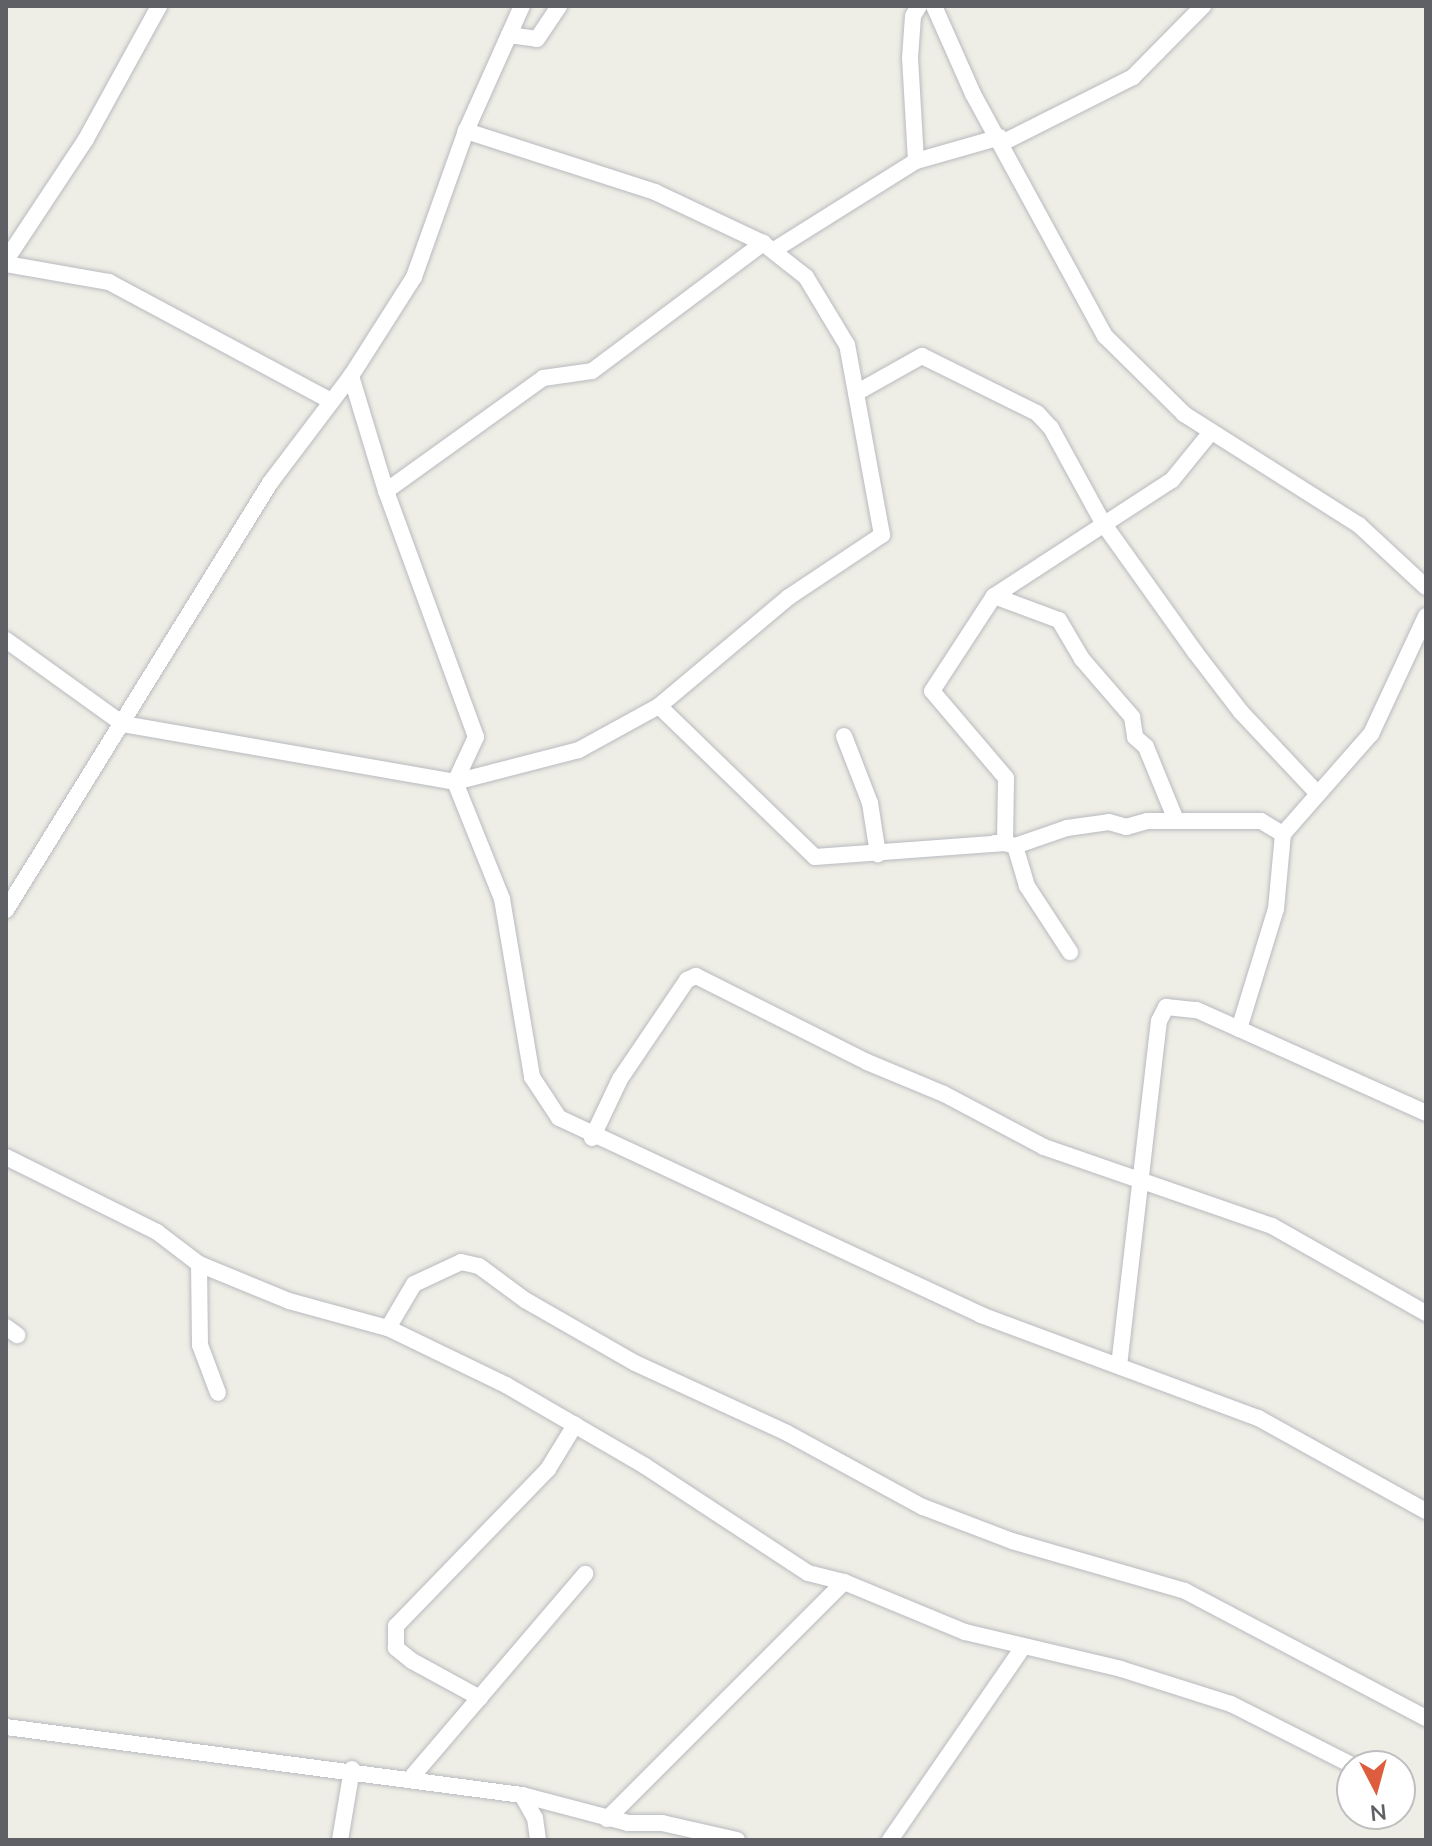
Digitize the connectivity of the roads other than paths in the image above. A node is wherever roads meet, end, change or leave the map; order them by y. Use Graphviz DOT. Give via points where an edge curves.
graph roads {
  1 [pos="159,6"];
  2 [pos="522,6"];
  3 [pos="559,6"];
  4 [pos="919,6"];
  5 [pos="934,6"];
  6 [pos="1203,6"];
  7 [pos="509,35"];
  8 [pos="466,131"];
  9 [pos="1001,140"];
  10 [pos="916,161"];
  11 [pos="768,247"];
  12 [pos="6,262"];
  13 [pos="351,376"];
  14 [pos="856,393"];
  15 [pos="329,400"];
  16 [pos="1211,432"];
  17 [pos="386,491"];
  18 [pos="1103,523"];
  19 [pos="1426,587"];
  20 [pos="994,596"];
  21 [pos="1425,624"];
  22 [pos="6,640"];
  23 [pos="659,706"];
  24 [pos="123,724"];
  25 [pos="844,736"];
  26 [pos="455,782"];
  27 [pos="1318,794"];
  28 [pos="1176,820"];
  29 [pos="1283,834"];
  30 [pos="1010,844"];
  31 [pos="878,854"];
  32 [pos="6,910"];
  33 [pos="1070,952"];
  34 [pos="1239,1029"];
  35 [pos="1426,1113"];
  36 [pos="592,1138"];
  37 [pos="6,1157"];
  38 [pos="1144,1184"];
  39 [pos="199,1264"];
  40 [pos="1426,1313"];
  41 [pos="388,1328"];
  42 [pos="1119,1366"];
  43 [pos="218,1393"];
  44 [pos="575,1425"];
  45 [pos="1426,1511"];
  46 [pos="585,1574"];
  47 [pos="844,1582"];
  48 [pos="1023,1647"];
  49 [pos="480,1698"];
  50 [pos="1426,1718"];
  51 [pos="6,1727"];
  52 [pos="1336,1757"];
  53 [pos="352,1769"];
  54 [pos="410,1779"];
  55 [pos="522,1795"];
  56 [pos="607,1819"];
  57 [pos="340,1840"];
  58 [pos="538,1840"];
  59 [pos="737,1840"];
  60 [pos="890,1840"];
  1 -- 12 [label="street" via="86,139"];
  2 -- 7 [label="street"];
  3 -- 7 [label="street" via="537,39"];
  4 -- 10 [label="street" via="913,16 910,58"];
  5 -- 9 [label="street" via="973,94"];
  6 -- 9 [label="street" via="1133,77"];
  7 -- 8 [label="street"];
  8 -- 11 [label="street" via="655,192"];
  8 -- 13 [label="street" via="414,277"];
  9 -- 10 [label="street"];
  9 -- 16 [label="street" via="1097,324 1147,382"];
  10 -- 11 [label="street"];
  11 -- 14 [label="street" via="806,277 847,345"];
  11 -- 17 [label="street" via="592,371 543,378"];
  12 -- 15 [label="street" via="109,282"];
  13 -- 15 [label="street"];
  13 -- 17 [label="street"];
  14 -- 18 [label="street" via="922,356 1022,402 1051,428"];
  14 -- 23 [label="street" via="882,535 789,597"];
  15 -- 24 [label="street" via="270,483"];
  16 -- 18 [label="street" via="1172,480"];
  16 -- 19 [label="street" via="1359,525"];
  17 -- 26 [label="street" via="476,737"];
  18 -- 20 [label="street"];
  18 -- 27 [label="street" via="1241,712"];
  20 -- 28 [label="street" via="1059,620 1082,659 1132,717 1135,737 1146,747"];
  20 -- 30 [label="street" via="932,691 1006,778"];
  21 -- 27 [label="street" via="1371,734"];
  22 -- 24 [label="street"];
  23 -- 26 [label="street" via="579,750"];
  23 -- 31 [label="street" via="815,857"];
  24 -- 26 [label="street"];
  24 -- 32 [label="street"];
  25 -- 31 [label="street" via="870,803"];
  26 -- 36 [label="street" via="502,899 532,1077 559,1118"];
  27 -- 29 [label="street"];
  28 -- 29 [label="street" via="1261,821"];
  28 -- 30 [label="street" via="1126,827 1087,824"];
  29 -- 34 [label="street" via="1276,909"];
  30 -- 31 [label="street"];
  30 -- 33 [label="street" via="1027,886"];
  34 -- 35 [label="street"];
  34 -- 38 [label="street" via="1183,1006 1163,1010"];
  36 -- 38 [label="street" via="620,1079 687,980 696,976 1044,1147"];
  36 -- 42 [label="street" via="811,1232 981,1315"];
  37 -- 39 [label="street" via="157,1232"];
  38 -- 40 [label="street" via="1285,1232"];
  38 -- 42 [label="street"];
  39 -- 41 [label="street" via="289,1301"];
  39 -- 43 [label="street" via="200,1345"];
  41 -- 44 [label="street"];
  41 -- 50 [label="street" via="414,1284 461,1262 479,1266 525,1300 635,1363 787,1433 923,1507 1025,1545 1185,1591"];
  42 -- 45 [label="street" via="1258,1418"];
  44 -- 47 [label="street" via="723,1515 780,1558 808,1573"];
  44 -- 49 [label="street" via="548,1469 396,1626 396,1648"];
  46 -- 49 [label="street"];
  47 -- 48 [label="street" via="965,1632"];
  47 -- 56 [label="street"];
  48 -- 52 [label="street" via="1121,1669 1231,1704"];
  48 -- 60 [label="street"];
  49 -- 54 [label="street"];
  51 -- 53 [label="street"];
  53 -- 54 [label="street"];
  53 -- 57 [label="street"];
  54 -- 55 [label="street"];
  55 -- 56 [label="street" via="559,1801"];
  55 -- 58 [label="street" via="535,1818"];
  56 -- 59 [label="street" via="662,1823"];
}
